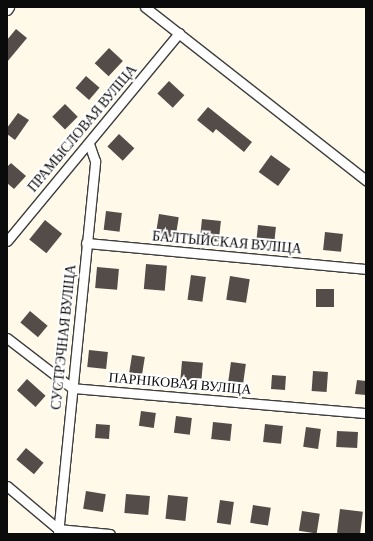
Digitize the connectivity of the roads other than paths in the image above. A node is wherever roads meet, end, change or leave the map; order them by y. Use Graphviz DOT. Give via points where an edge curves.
graph roads {
  1 [pos="9,7"];
  2 [pos="145,7"];
  3 [pos="7,10"];
  4 [pos="179,33"];
  5 [pos="89,144"];
  6 [pos="366,180"];
  7 [pos="7,241"];
  8 [pos="86,244"];
  9 [pos="366,269"];
  10 [pos="7,338"];
  11 [pos="72,388"];
  12 [pos="366,413"];
  13 [pos="7,486"];
  14 [pos="58,532"];
  15 [pos="110,534"];
  1 -- 3 [label="street"];
  2 -- 4 [label="street"];
  4 -- 5 [label="street, ПРАМЫСЛОВАЯ ВУЛІЦА"];
  4 -- 6 [label="street"];
  5 -- 7 [label="street, ПРАМЫСЛОВАЯ ВУЛІЦА"];
  5 -- 8 [label="street, СУСТРЭЧНАЯ ВУЛІЦА" via="95,161"];
  8 -- 9 [label="street, БАЛТЫЙСКАЯ ВУЛІЦА"];
  8 -- 11 [label="street, СУСТРЭЧНАЯ ВУЛІЦА"];
  10 -- 11 [label="street"];
  11 -- 12 [label="street, ПАРНІКОВАЯ ВУЛІЦА"];
  11 -- 14 [label="street, СУСТРЭЧНАЯ ВУЛІЦА"];
  13 -- 14 [label="street"];
  14 -- 15 [label="street"];
}
